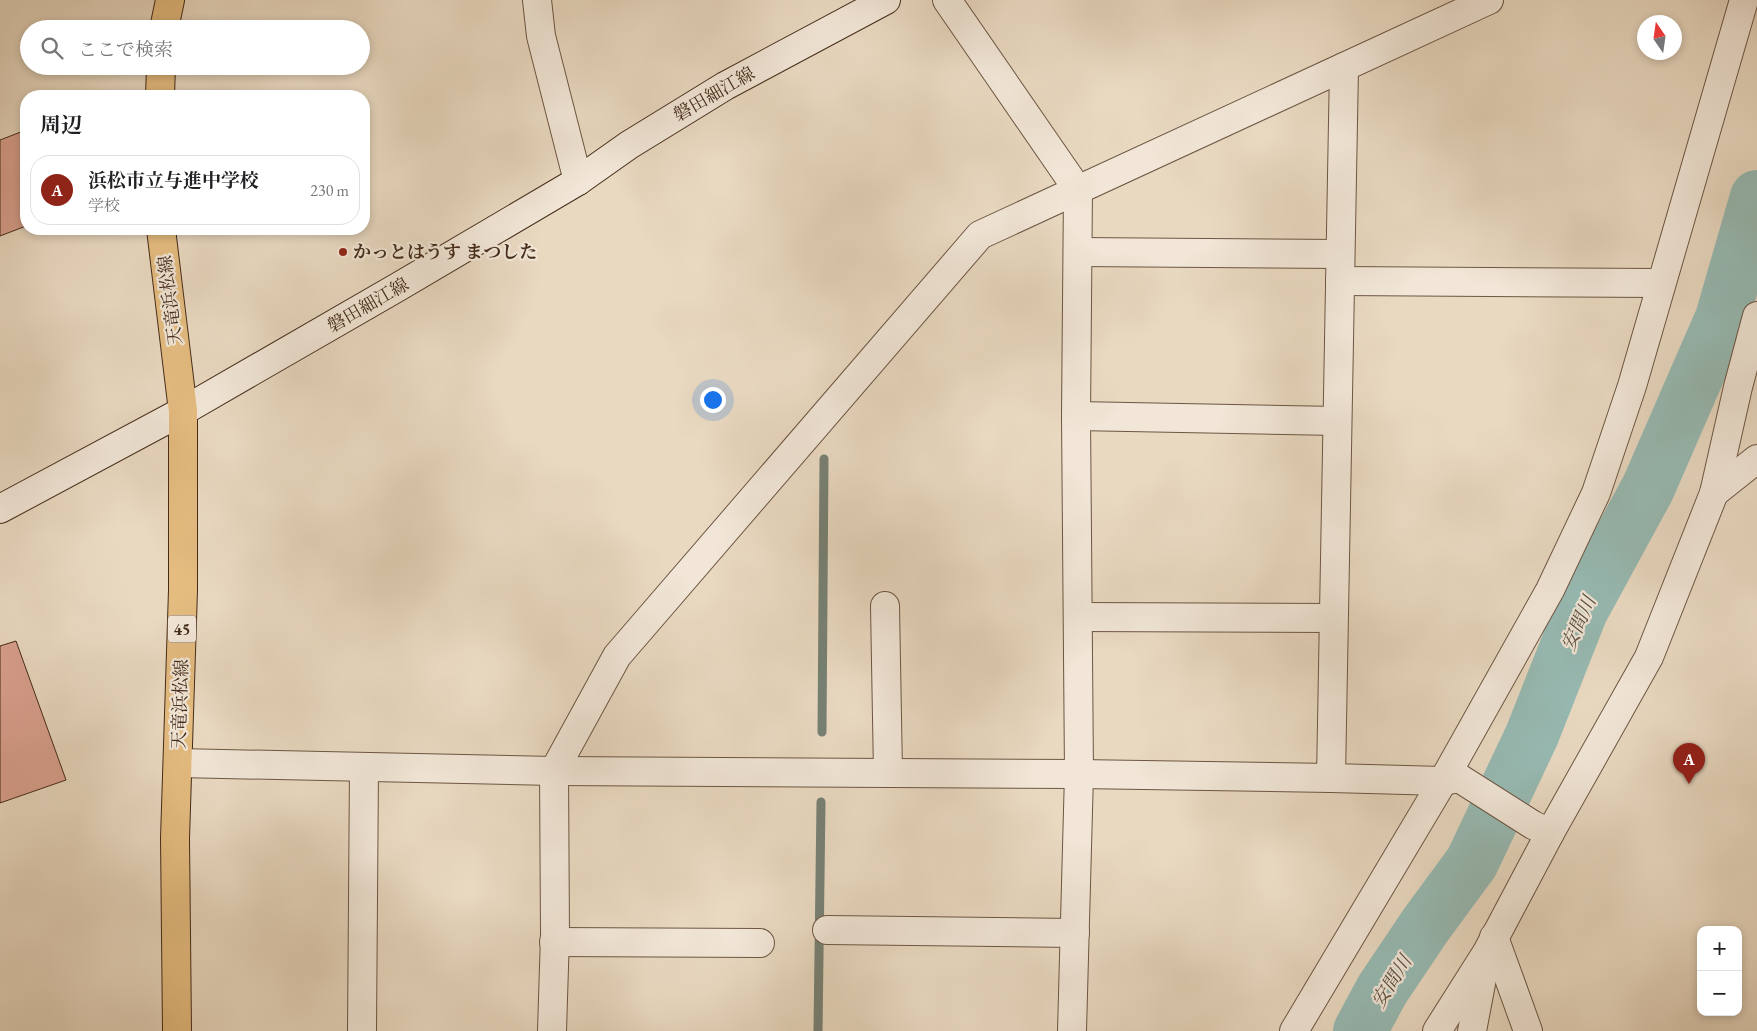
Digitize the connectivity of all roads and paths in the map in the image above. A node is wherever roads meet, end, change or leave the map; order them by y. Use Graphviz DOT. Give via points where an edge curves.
graph roads {
  1 [pos="170,0"];
  2 [pos="537,0"];
  3 [pos="886,0"];
  4 [pos="947,0"];
  5 [pos="1489,0"];
  6 [pos="1744,0"];
  7 [pos="166,20"];
  8 [pos="1344,67"];
  9 [pos="161,75"];
  10 [pos="160,90"];
  11 [pos="578,182"];
  12 [pos="1078,190"];
  13 [pos="162,235"];
  14 [pos="1078,252"];
  15 [pos="1340,254"];
  16 [pos="1340,281"];
  17 [pos="1661,283"];
  18 [pos="1757,316"];
  19 [pos="183,411"];
  20 [pos="1076,416"];
  21 [pos="1337,421"];
  22 [pos="1757,459"];
  23 [pos="1714,493"];
  24 [pos="0,509"];
  25 [pos="885,606"];
  26 [pos="1078,618"];
  27 [pos="1333,618"];
  28 [pos="178,763"];
  29 [pos="364,767"];
  30 [pos="554,771"];
  31 [pos="888,773"];
  32 [pos="1079,774"];
  33 [pos="1331,778"];
  34 [pos="1451,780"];
  35 [pos="1542,829"];
  36 [pos="827,930"];
  37 [pos="1075,933"];
  38 [pos="554,942"];
  39 [pos="760,943"];
  40 [pos="1491,945"];
  41 [pos="178,1031"];
  42 [pos="362,1031"];
  43 [pos="552,1031"];
  44 [pos="1072,1031"];
  45 [pos="1294,1031"];
  46 [pos="1437,1031"];
  47 [pos="1472,1031"];
  48 [pos="1528,1031"];
  1 -- 7 [label="main road"];
  2 -- 11 [label="street" via="541,36"];
  3 -- 11 [label="street, 磐田細江線" via="725,86 629,145"];
  4 -- 12 [label="street"];
  5 -- 8 [label="street"];
  6 -- 17 [label="street"];
  8 -- 12 [label="street"];
  8 -- 15 [label="street"];
  9 -- 10 [label="main road"];
  11 -- 19 [label="street, 磐田細江線"];
  12 -- 14 [label="street"];
  12 -- 30 [label="street" via="980,235 617,656"];
  13 -- 19 [label="main road, 天竜浜松線 / 45"];
  14 -- 15 [label="street"];
  14 -- 20 [label="street"];
  15 -- 16 [label="street"];
  16 -- 17 [label="street"];
  16 -- 21 [label="street"];
  17 -- 34 [label="street" via="1632,386 1596,493 1550,590"];
  18 -- 23 [label="street"];
  19 -- 24 [label="street, 磐田細江線"];
  19 -- 28 [label="main road, 天竜浜松線 / 45" via="183,590"];
  20 -- 21 [label="street"];
  20 -- 26 [label="street"];
  21 -- 27 [label="street"];
  22 -- 23 [label="street"];
  23 -- 35 [label="street" via="1649,657"];
  25 -- 31 [label="street"];
  26 -- 27 [label="street"];
  26 -- 32 [label="street"];
  27 -- 33 [label="street"];
  28 -- 29 [label="street"];
  28 -- 41 [label="main road, 天竜浜松線 / 45" via="175,838"];
  29 -- 30 [label="street"];
  29 -- 42 [label="street"];
  30 -- 31 [label="street"];
  30 -- 38 [label="street"];
  31 -- 32 [label="street"];
  32 -- 33 [label="street"];
  32 -- 37 [label="street"];
  33 -- 34 [label="street"];
  34 -- 35 [label="street"];
  34 -- 45 [label="street"];
  35 -- 40 [label="street"];
  36 -- 37 [label="street"];
  37 -- 44 [label="street"];
  38 -- 39 [label="street"];
  38 -- 43 [label="street"];
  40 -- 46 [label="street"];
  40 -- 47 [label="street"];
  40 -- 48 [label="street"];
}
